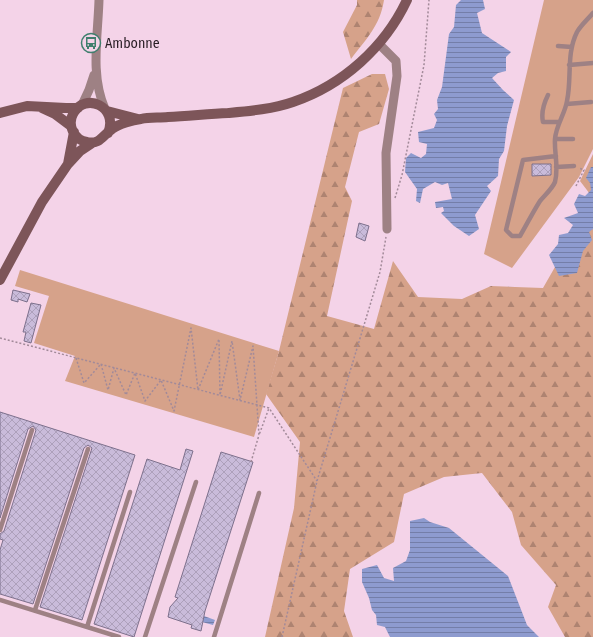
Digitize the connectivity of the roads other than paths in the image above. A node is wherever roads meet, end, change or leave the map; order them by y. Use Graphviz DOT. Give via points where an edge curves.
graph roads {
  1 [pos="99,0"];
  2 [pos="408,0"];
  3 [pos="593,14"];
  4 [pos="379,44"];
  5 [pos="558,46"];
  6 [pos="572,47"];
  7 [pos="593,63"];
  8 [pos="569,65"];
  9 [pos="95,71"];
  10 [pos="548,95"];
  11 [pos="590,102"];
  12 [pos="567,104"];
  13 [pos="37,106"];
  14 [pos="80,106"];
  15 [pos="106,110"];
  16 [pos="0,113"];
  17 [pos="140,119"];
  18 [pos="559,122"];
  19 [pos="72,129"];
  20 [pos="108,133"];
  21 [pos="555,139"];
  22 [pos="573,139"];
  23 [pos="92,142"];
  24 [pos="556,156"];
  25 [pos="68,164"];
  26 [pos="574,166"];
  27 [pos="556,168"];
  28 [pos="387,229"];
  29 [pos="0,280"];
  30 [pos="32,430"];
  31 [pos="88,449"];
  32 [pos="196,482"];
  33 [pos="130,492"];
  34 [pos="259,493"];
  35 [pos="0,530"];
  36 [pos="0,600"];
  37 [pos="35,610"];
  38 [pos="87,627"];
  39 [pos="119,637"];
  40 [pos="145,637"];
  41 [pos="214,637"];
  1 -- 9 [label="street"];
  2 -- 4 [label="street"];
  3 -- 6 [label="lane" via="578,31"];
  4 -- 17 [label="street" via="351,71 294,102 256,110"];
  4 -- 28 [label="street" via="396,61 398,76 386,153"];
  5 -- 6 [label="lane"];
  6 -- 8 [label="lane"];
  7 -- 8 [label="lane"];
  8 -- 12 [label="lane"];
  9 -- 14 [label="street"];
  9 -- 15 [label="street" via="98,91"];
  10 -- 18 [label="lane" via="544,102 543,122"];
  11 -- 12 [label="lane"];
  12 -- 18 [label="lane"];
  13 -- 14 [label="street"];
  13 -- 16 [label="street" via="19,107"];
  13 -- 19 [label="street" via="55,114"];
  14 -- 15 [label="street" via="94,103"];
  14 -- 19 [label="street" via="73,114"];
  15 -- 17 [label="street"];
  15 -- 20 [label="street" via="111,124"];
  17 -- 20 [label="street"];
  18 -- 21 [label="lane"];
  19 -- 23 [label="street" via="80,139"];
  19 -- 25 [label="street"];
  20 -- 23 [label="street" via="101,140"];
  21 -- 22 [label="lane"];
  21 -- 24 [label="lane"];
  23 -- 25 [label="street"];
  24 -- 27 [label="lane"];
  24 -- 27 [label="lane" via="523,160 506,230 512,236 520,236 554,184"];
  25 -- 29 [label="street" via="42,202"];
  26 -- 27 [label="lane"];
  30 -- 35 [label="lane"];
  31 -- 37 [label="lane"];
  32 -- 40 [label="lane"];
  33 -- 38 [label="lane"];
  34 -- 41 [label="lane"];
  36 -- 37 [label="lane"];
  37 -- 38 [label="lane"];
  38 -- 39 [label="lane"];
}
